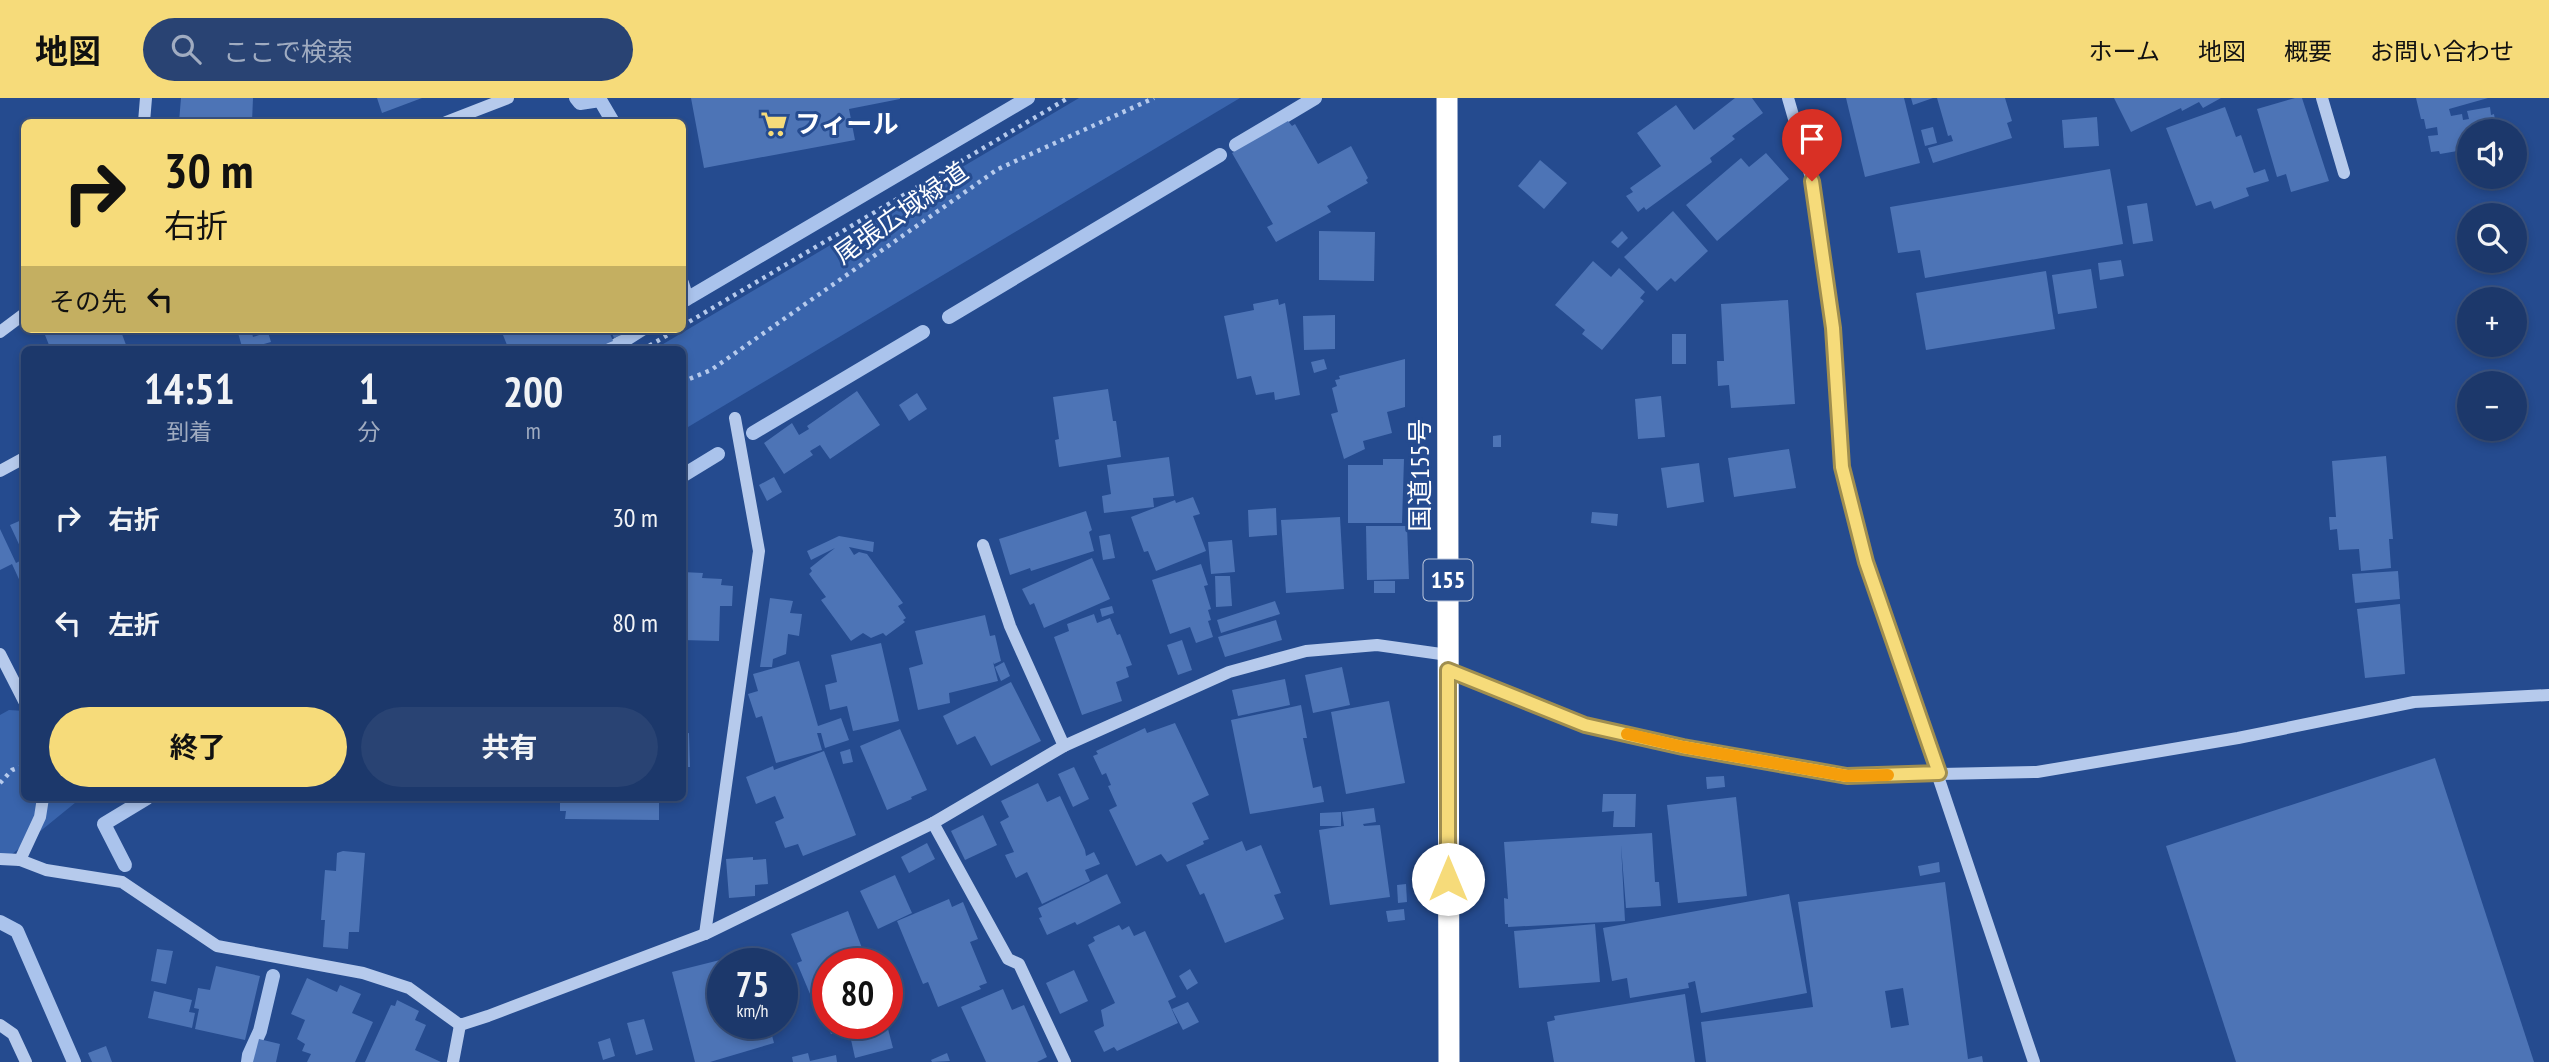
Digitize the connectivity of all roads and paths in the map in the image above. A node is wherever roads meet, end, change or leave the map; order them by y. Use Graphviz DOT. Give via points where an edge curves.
graph roads {
  1 [pos="146,98"];
  2 [pos="508,98"];
  3 [pos="1068,98"];
  4 [pos="1154,98"];
  5 [pos="1447,98"];
  6 [pos="1788,98"];
  7 [pos="2322,98"];
  8 [pos="144,119"];
  9 [pos="454,119"];
  10 [pos="2344,173"];
  11 [pos="21,316"];
  12 [pos="686,324"];
  13 [pos="0,332"];
  14 [pos="671,333"];
  15 [pos="649,346"];
  16 [pos="686,380"];
  17 [pos="735,418"];
  18 [pos="21,460"];
  19 [pos="0,471"];
  20 [pos="983,545"];
  21 [pos="0,654"];
  22 [pos="1448,663"];
  23 [pos="21,695"];
  24 [pos="2549,695"];
  25 [pos="1064,746"];
  26 [pos="21,767"];
  27 [pos="1939,773"];
  28 [pos="0,783"];
  29 [pos="43,801"];
  30 [pos="933,823"];
  31 [pos="0,859"];
  32 [pos="20,860"];
  33 [pos="705,934"];
  34 [pos="0,1025"];
  35 [pos="460,1025"];
  36 [pos="26,1062"];
  37 [pos="453,1062"];
  38 [pos="1065,1062"];
  39 [pos="1448,1062"];
  40 [pos="2034,1062"];
  1 -- 8 [label="street"];
  2 -- 9 [label="street"];
  3 -- 12 [label="path"];
  4 -- 16 [label="path, 尾張広域緑道" via="998,169 711,370"];
  5 -- 22 [label="highway, 国道155号 / 155"];
  6 -- 27 [label="street" via="1812,181 1833,328 1842,467 1866,562"];
  7 -- 10 [label="street"];
  11 -- 13 [label="street"];
  14 -- 15 [label="path"];
  17 -- 33 [label="street" via="759,551"];
  18 -- 19 [label="street"];
  20 -- 25 [label="street" via="1010,626"];
  21 -- 23 [label="street"];
  22 -- 25 [label="street" via="1377,645 1306,650 1229,672"];
  22 -- 27 [label="street" via="1585,725 1683,747 1847,776"];
  22 -- 39 [label="highway, 国道155号 / 155"];
  24 -- 27 [label="street" via="2414,702 2037,772"];
  25 -- 30 [label="street"];
  26 -- 28 [label="path"];
  27 -- 40 [label="street"];
  29 -- 32 [label="street"];
  30 -- 33 [label="street"];
  30 -- 38 [label="street" via="1008,959 1019,964"];
  31 -- 32 [label="street"];
  32 -- 35 [label="street" via="46,870 122,882 217,946 363,974 409,988"];
  33 -- 35 [label="street"];
  34 -- 36 [label="street" via="13,1034"];
  35 -- 37 [label="street"];
}
